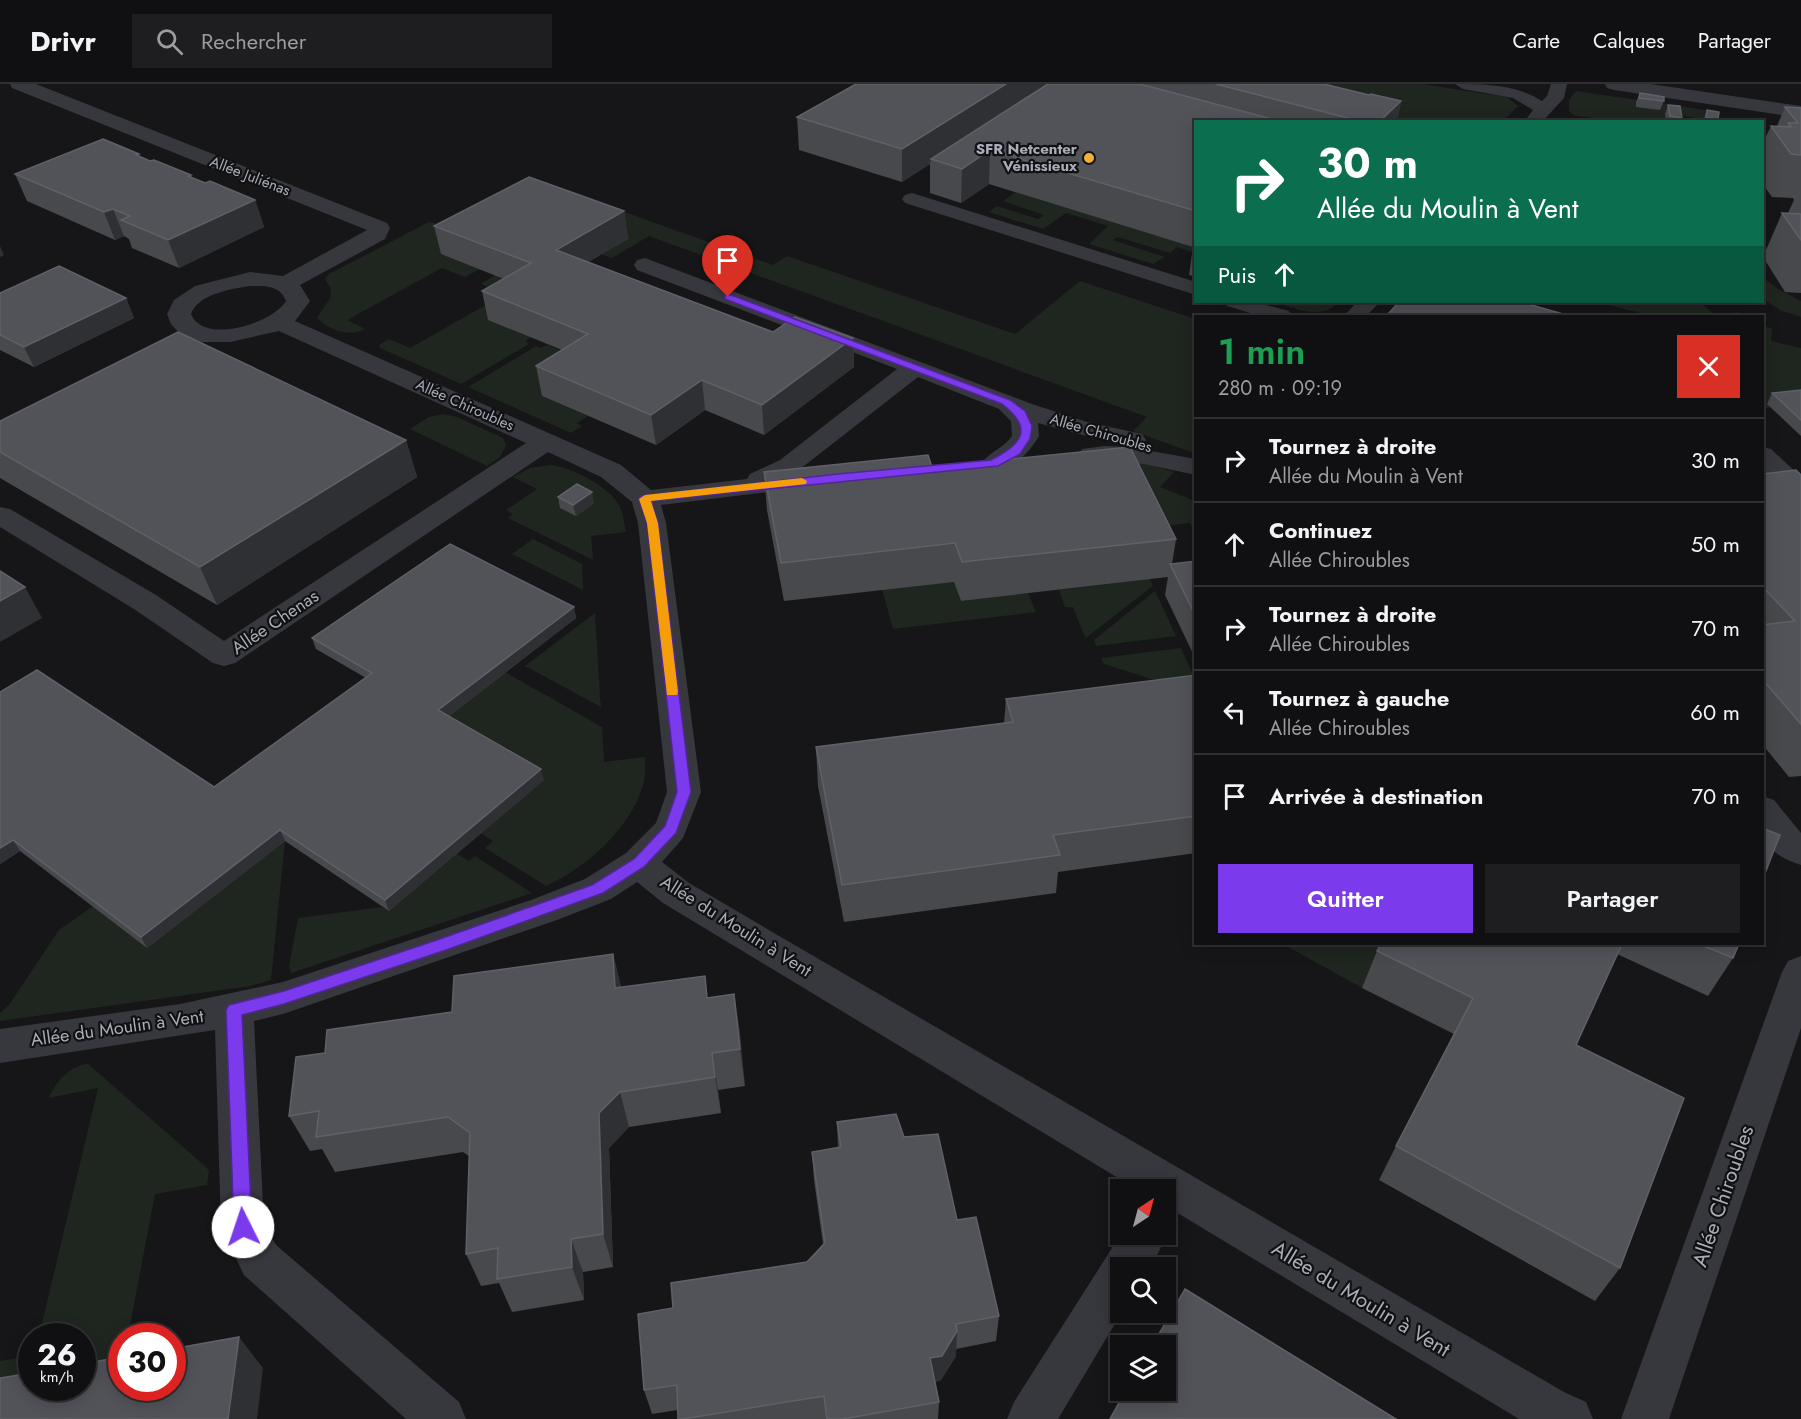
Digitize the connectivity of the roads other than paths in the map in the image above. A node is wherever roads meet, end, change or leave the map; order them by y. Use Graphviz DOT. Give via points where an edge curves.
graph roads {
  1 [pos="19,84"];
  2 [pos="1463,84"];
  3 [pos="1559,84"];
  4 [pos="1614,84"];
  5 [pos="1801,112"];
  6 [pos="1537,115"];
  7 [pos="912,199"];
  8 [pos="645,265"];
  9 [pos="286,284"];
  10 [pos="1194,288"];
  11 [pos="1237,303"];
  12 [pos="1368,303"];
  13 [pos="1278,315"];
  14 [pos="1355,315"];
  15 [pos="279,322"];
  16 [pos="915,367"];
  17 [pos="1006,402"];
  18 [pos="547,441"];
  19 [pos="1764,457"];
  20 [pos="1194,466"];
  21 [pos="1194,467"];
  22 [pos="838,477"];
  23 [pos="748,487"];
  24 [pos="1801,492"];
  25 [pos="645,499"];
  26 [pos="0,515"];
  27 [pos="1764,811"];
  28 [pos="1764,837"];
  29 [pos="1798,851"];
  30 [pos="639,863"];
  31 [pos="1801,972"];
  32 [pos="234,1010"];
  33 [pos="0,1046"];
  34 [pos="1142,1179"];
  35 [pos="1176,1199"];
  36 [pos="1110,1291"];
  37 [pos="1554,1416"];
  38 [pos="442,1419"];
  39 [pos="1031,1419"];
  40 [pos="1646,1419"];
  1 -- 9 [label="street, Allée Juliénas" via="379,228 377,234"];
  2 -- 6 [label="lane" via="1518,94"];
  3 -- 6 [label="lane" via="1555,98"];
  4 -- 5 [label="street"];
  7 -- 10 [label="lane"];
  8 -- 16 [label="street, Allée Chiroubles"];
  9 -- 15 [label="street" via="295,291 298,301"];
  9 -- 15 [label="street" via="270,279 228,282 192,297 180,315 181,336 224,336"];
  11 -- 13 [label="lane"];
  12 -- 14 [label="lane"];
  15 -- 18 [label="street, Allée Chiroubles"];
  16 -- 17 [label="street, Allée Chiroubles"];
  16 -- 23 [label="street" via="789,466"];
  17 -- 20 [label="street, Allée Chiroubles" via="1099,435 1153,446"];
  17 -- 21 [label="street, Allée Chiroubles" via="1021,414 1027,426 1024,439 1016,452 983,464 1124,454"];
  18 -- 25 [label="street, Allée Chiroubles" via="611,471"];
  18 -- 26 [label="street, Allée Chenas" via="224,656 145,602"];
  19 -- 24 [label="street"];
  22 -- 23 [label="street"];
  23 -- 25 [label="street"];
  25 -- 30 [label="street" via="652,523 684,792 671,829"];
  27 -- 29 [label="street"];
  28 -- 29 [label="street"];
  30 -- 32 [label="street, Allée du Moulin à Vent" via="598,889 544,910 284,998"];
  30 -- 34 [label="street, Allée du Moulin à Vent" via="686,898"];
  31 -- 40 [label="street, Allée Chiroubles"];
  32 -- 33 [label="street, Allée du Moulin à Vent"];
  32 -- 38 [label="street" via="243,1227 260,1260"];
  35 -- 37 [label="street, Allée du Moulin à Vent"];
  36 -- 39 [label="street"];
}
